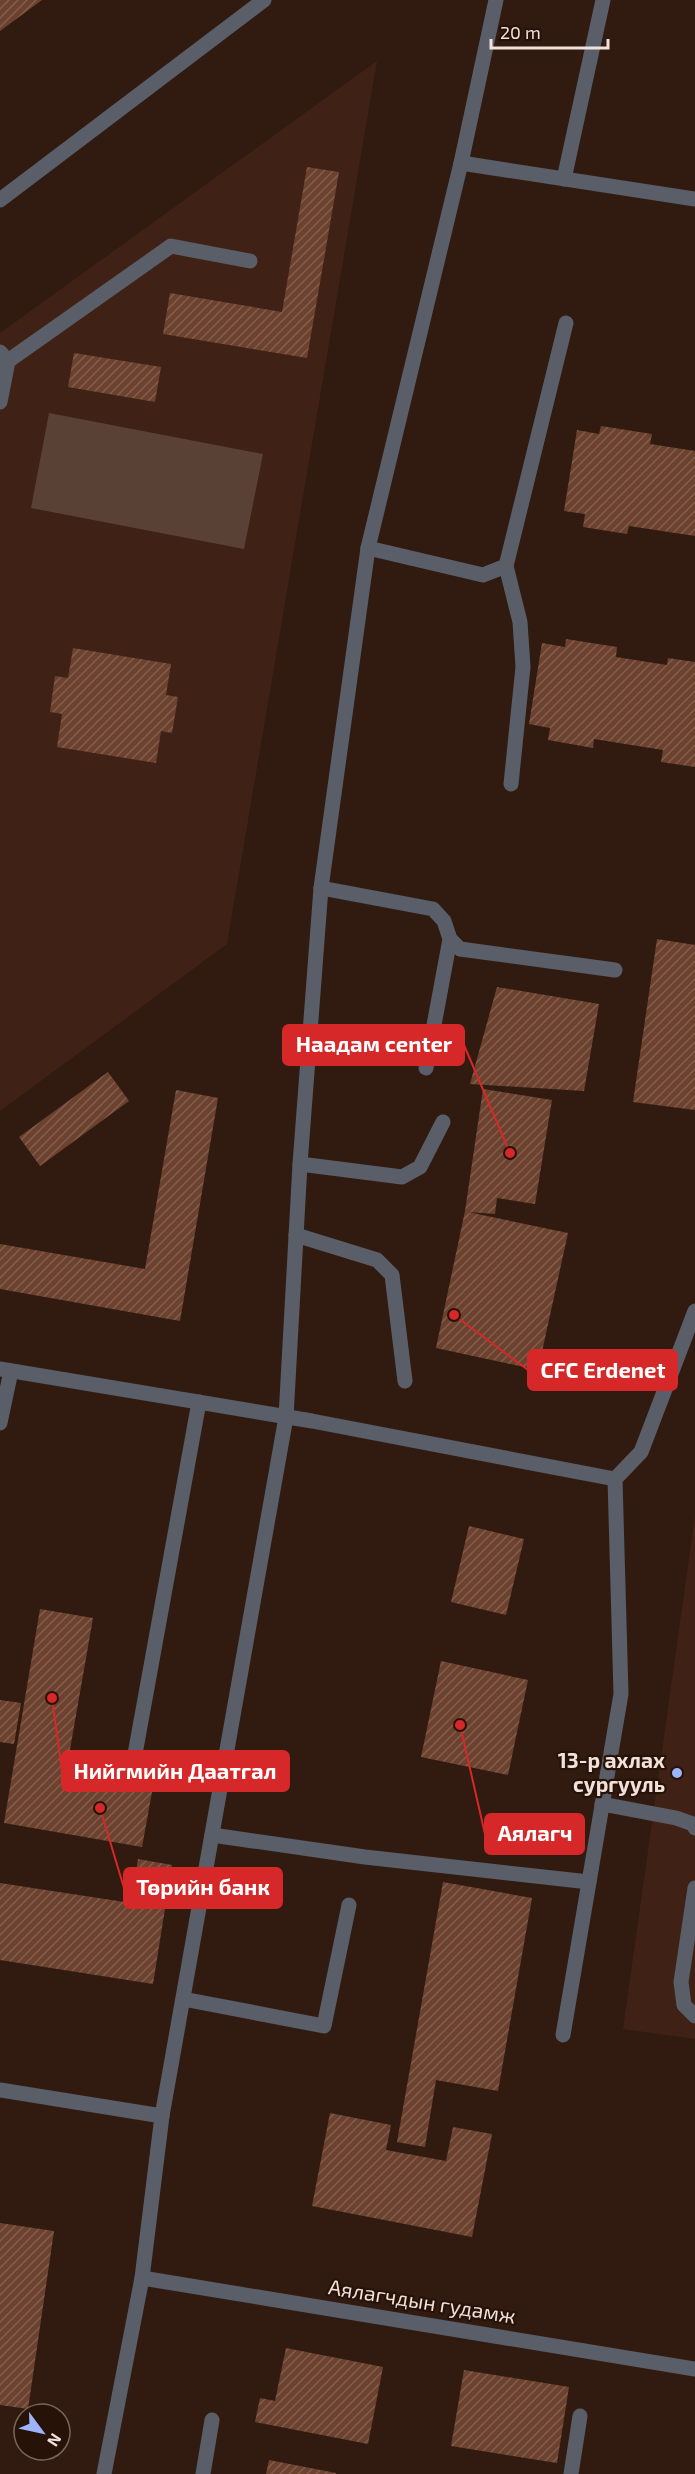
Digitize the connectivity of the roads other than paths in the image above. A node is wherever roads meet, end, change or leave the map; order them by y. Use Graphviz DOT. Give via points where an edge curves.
graph roads {
  1 [pos="264,0"];
  2 [pos="495,0"];
  3 [pos="603,0"];
  4 [pos="461,163"];
  5 [pos="564,178"];
  6 [pos="695,199"];
  7 [pos="0,200"];
  8 [pos="250,261"];
  9 [pos="566,323"];
  10 [pos="4,357"];
  11 [pos="0,402"];
  12 [pos="369,548"];
  13 [pos="506,566"];
  14 [pos="511,784"];
  15 [pos="321,888"];
  16 [pos="450,939"];
  17 [pos="615,970"];
  18 [pos="426,1068"];
  19 [pos="443,1122"];
  20 [pos="300,1164"];
  21 [pos="296,1235"];
  22 [pos="695,1311"];
  23 [pos="6,1370"];
  24 [pos="405,1382"];
  25 [pos="199,1402"];
  26 [pos="286,1417"];
  27 [pos="0,1423"];
  28 [pos="615,1479"];
  29 [pos="133,1765"];
  30 [pos="603,1804"];
  31 [pos="695,1828"];
  32 [pos="212,1835"];
  33 [pos="589,1882"];
  34 [pos="695,1888"];
  35 [pos="349,1905"];
  36 [pos="183,1999"];
  37 [pos="695,2016"];
  38 [pos="562,2035"];
  39 [pos="0,2090"];
  40 [pos="162,2116"];
  41 [pos="142,2278"];
  42 [pos="695,2368"];
  43 [pos="580,2416"];
  44 [pos="212,2420"];
  45 [pos="104,2474"];
  46 [pos="203,2474"];
  47 [pos="571,2474"];
  1 -- 7 [label="street"];
  2 -- 4 [label="street"];
  3 -- 5 [label="street"];
  4 -- 5 [label="street"];
  4 -- 12 [label="street"];
  5 -- 6 [label="street"];
  8 -- 10 [label="street" via="171,246"];
  9 -- 13 [label="street"];
  10 -- 11 [label="street"];
  12 -- 13 [label="street" via="483,574"];
  12 -- 15 [label="street"];
  13 -- 14 [label="street" via="520,622 523,667"];
  15 -- 16 [label="street" via="433,909 444,921"];
  15 -- 20 [label="street"];
  16 -- 17 [label="street" via="460,949"];
  16 -- 18 [label="street"];
  19 -- 20 [label="street" via="420,1167 402,1177"];
  20 -- 21 [label="street"];
  21 -- 24 [label="street" via="377,1260 392,1275"];
  21 -- 26 [label="street"];
  22 -- 28 [label="street" via="640,1452"];
  23 -- 25 [label="street"];
  23 -- 27 [label="street"];
  25 -- 26 [label="street"];
  25 -- 29 [label="street"];
  26 -- 28 [label="street"];
  26 -- 32 [label="street"];
  28 -- 30 [label="street" via="621,1694"];
  30 -- 31 [label="street" via="676,1818"];
  30 -- 33 [label="street"];
  32 -- 33 [label="street"];
  32 -- 36 [label="street"];
  33 -- 38 [label="street"];
  34 -- 37 [label="street" via="681,1982 684,2005"];
  35 -- 36 [label="street" via="324,2026"];
  36 -- 40 [label="street"];
  39 -- 40 [label="street"];
  40 -- 41 [label="street"];
  41 -- 42 [label="street, Аялагчдын гудамж"];
  41 -- 45 [label="street"];
  43 -- 47 [label="street"];
  44 -- 46 [label="street"];
}
